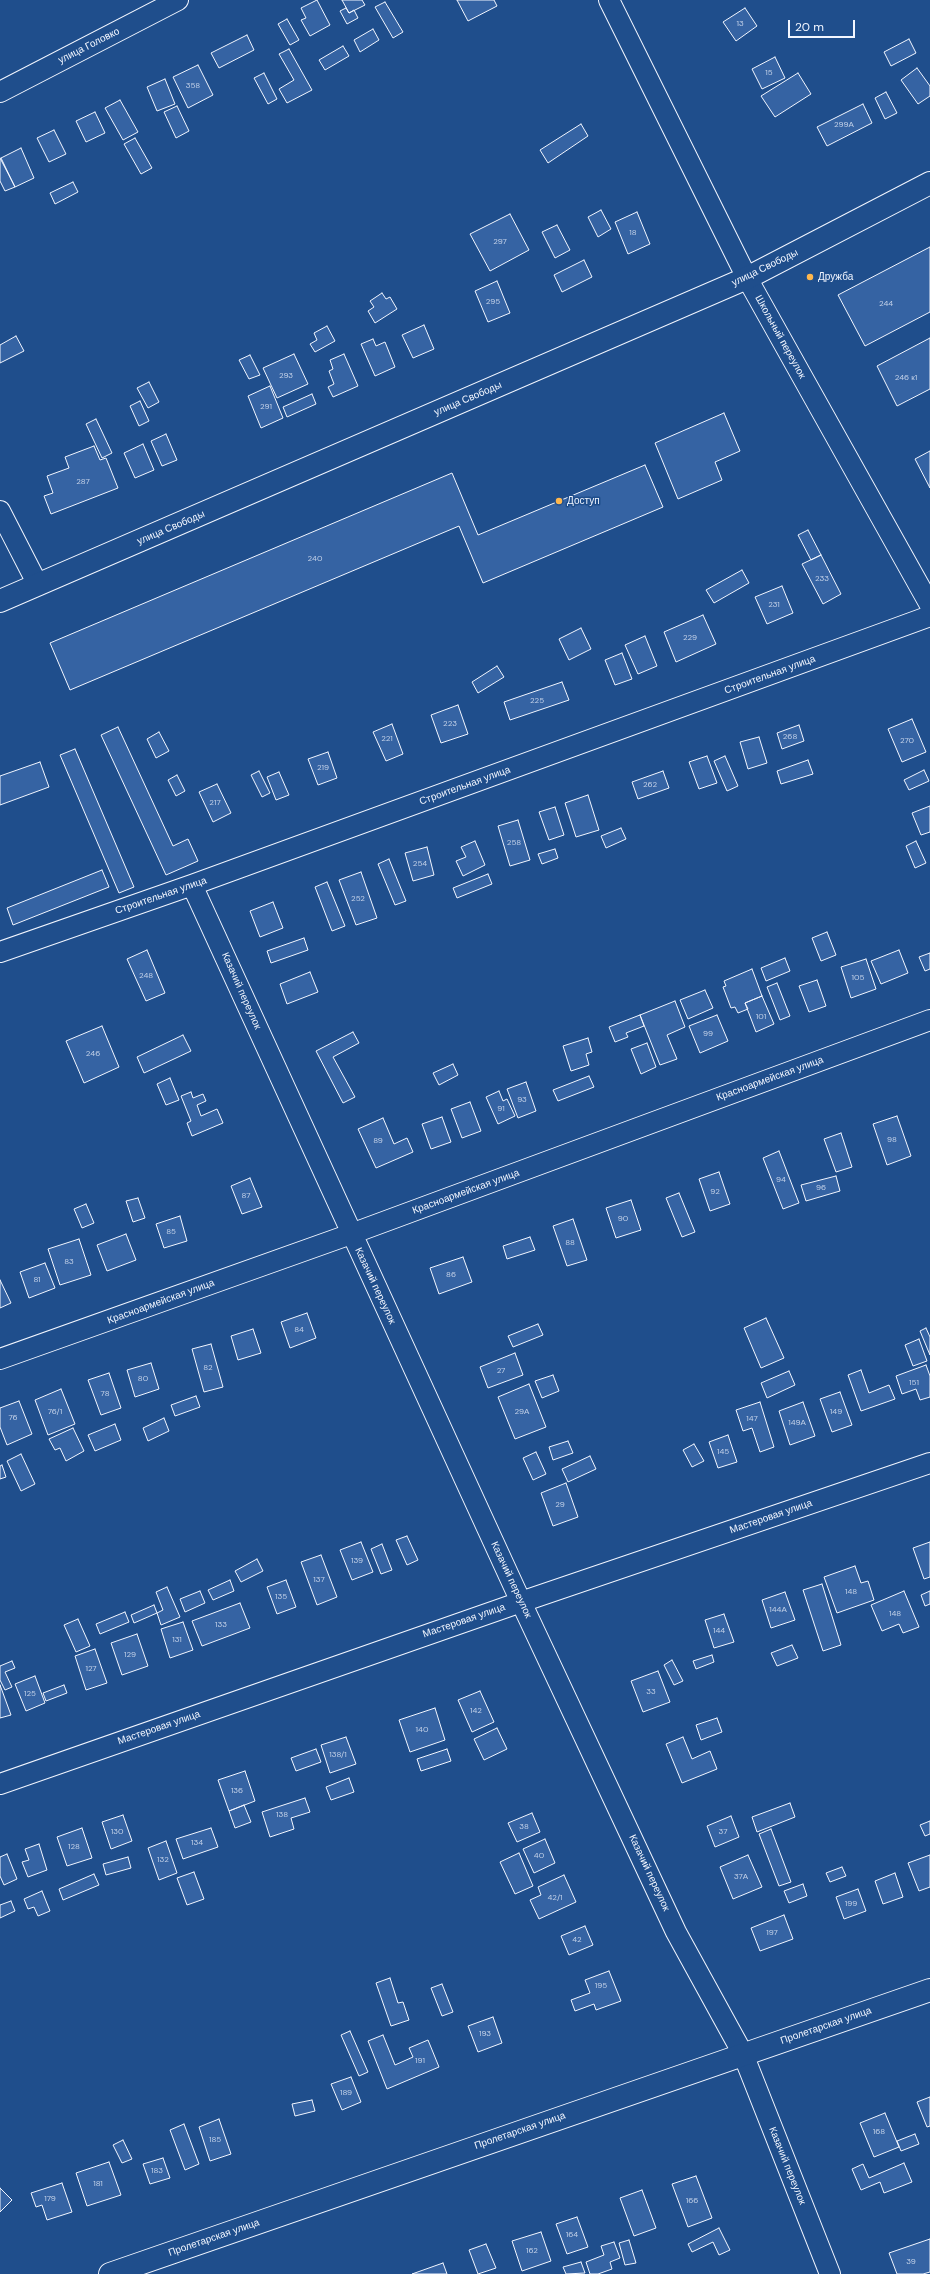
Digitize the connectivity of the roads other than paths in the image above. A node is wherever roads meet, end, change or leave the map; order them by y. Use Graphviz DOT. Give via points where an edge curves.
graph roads {
  1 [pos="178,0"];
  2 [pos="609,0"];
  3 [pos="0,92"];
  4 [pos="930,183"];
  5 [pos="747,278"];
  6 [pos="0,511"];
  7 [pos="38,585"];
  8 [pos="0,601"];
  9 [pos="930,605"];
  10 [pos="930,616"];
  11 [pos="192,885"];
  12 [pos="0,952"];
  13 [pos="930,1020"];
  14 [pos="351,1234"];
  15 [pos="0,1359"];
  16 [pos="930,1462"];
  17 [pos="521,1602"];
  18 [pos="0,1784"];
  19 [pos="930,1990"];
  20 [pos="743,2054"];
  21 [pos="110,2274"];
  22 [pos="830,2274"];
  1 -- 3 [label="street, улица Головко"];
  2 -- 5 [label="street, Школьный переулок"];
  4 -- 5 [label="main road, улица Свободы"];
  5 -- 7 [label="main road, улица Свободы"];
  5 -- 9 [label="street, Школьный переулок"];
  6 -- 7 [label="street"];
  7 -- 8 [label="main road, улица Свободы"];
  10 -- 11 [label="street, Строительная улица"];
  11 -- 12 [label="street, Строительная улица"];
  11 -- 14 [label="street, Казачий переулок"];
  13 -- 14 [label="street, Красноармейская улица"];
  14 -- 15 [label="street, Красноармейская улица"];
  14 -- 17 [label="street, Казачий переулок"];
  16 -- 17 [label="street, Мастеровая улица"];
  17 -- 18 [label="street, Мастеровая улица"];
  17 -- 20 [label="street, Казачий переулок" via="676,1932"];
  19 -- 20 [label="main road, Пролетарская улица"];
  20 -- 21 [label="main road, Пролетарская улица"];
  20 -- 22 [label="street, Казачий переулок"];
}
